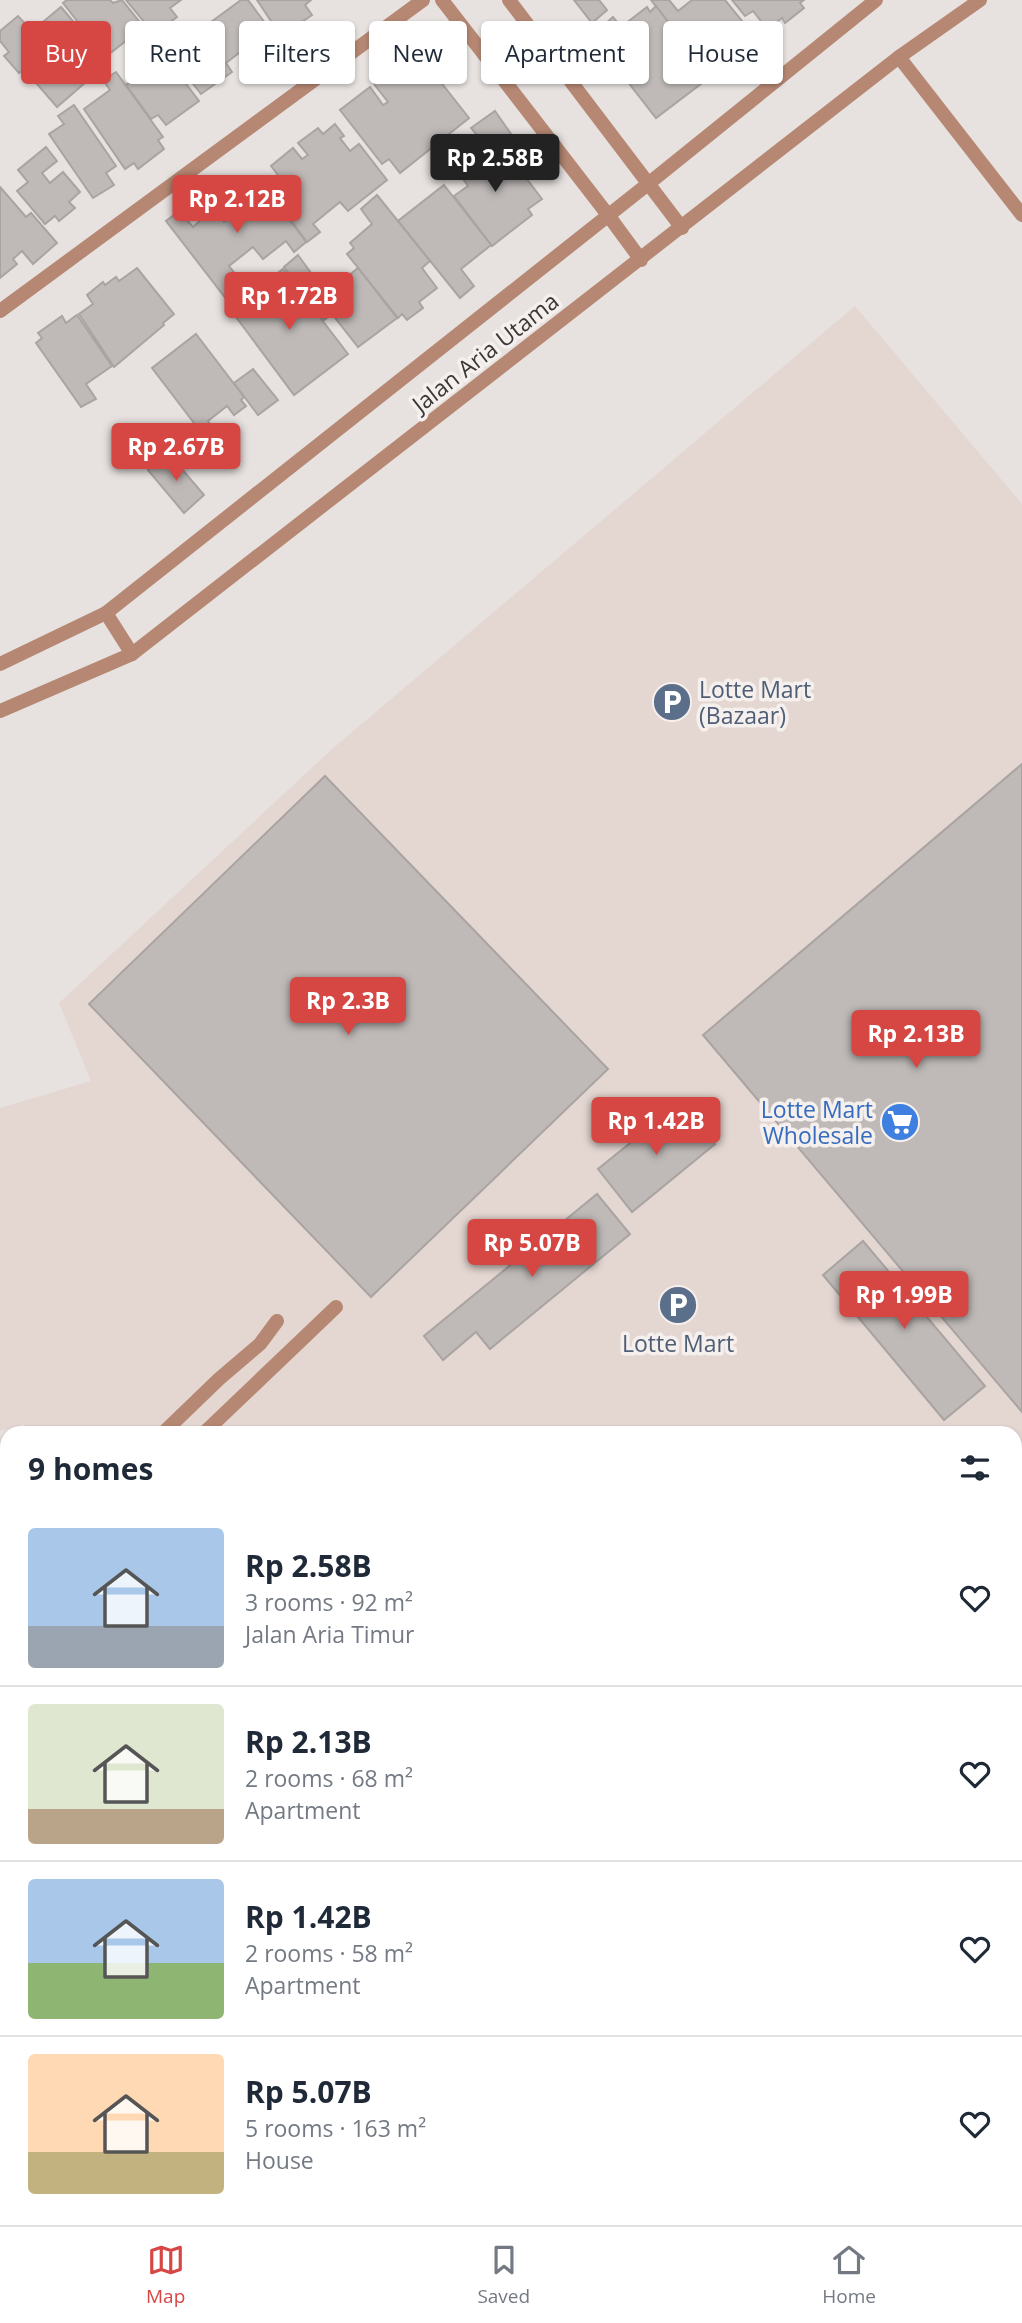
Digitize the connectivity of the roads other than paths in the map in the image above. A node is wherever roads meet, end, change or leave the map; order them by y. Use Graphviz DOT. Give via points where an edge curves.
graph roads {
  1 [pos="423,0"];
  2 [pos="442,0"];
  3 [pos="509,0"];
  4 [pos="876,0"];
  5 [pos="980,0"];
  6 [pos="899,57"];
  7 [pos="648,184"];
  8 [pos="608,215"];
  9 [pos="1022,215"];
  10 [pos="682,228"];
  11 [pos="640,260"];
  12 [pos="0,311"];
  13 [pos="106,613"];
  14 [pos="132,654"];
  15 [pos="0,664"];
  16 [pos="0,710"];
  17 [pos="337,1307"];
  18 [pos="277,1321"];
  19 [pos="170,1426"];
  20 [pos="211,1426"];
  1 -- 12 [label="street"];
  2 -- 8 [label="street"];
  3 -- 7 [label="street"];
  4 -- 7 [label="street, Jalan Aria Utama"];
  5 -- 6 [label="street, Jalan Aria Utama"];
  6 -- 9 [label="street"];
  6 -- 10 [label="street, Jalan Aria Utama"];
  7 -- 8 [label="street, Jalan Aria Utama"];
  7 -- 10 [label="street"];
  8 -- 11 [label="street"];
  8 -- 13 [label="street, Jalan Aria Utama"];
  10 -- 11 [label="street, Jalan Aria Utama"];
  11 -- 14 [label="street, Jalan Aria Utama"];
  13 -- 14 [label="street"];
  13 -- 15 [label="street, Jalan Aria Utama"];
  14 -- 16 [label="street, Jalan Aria Utama"];
  17 -- 20 [label="street"];
  18 -- 19 [label="street" via="260,1344"];
}
